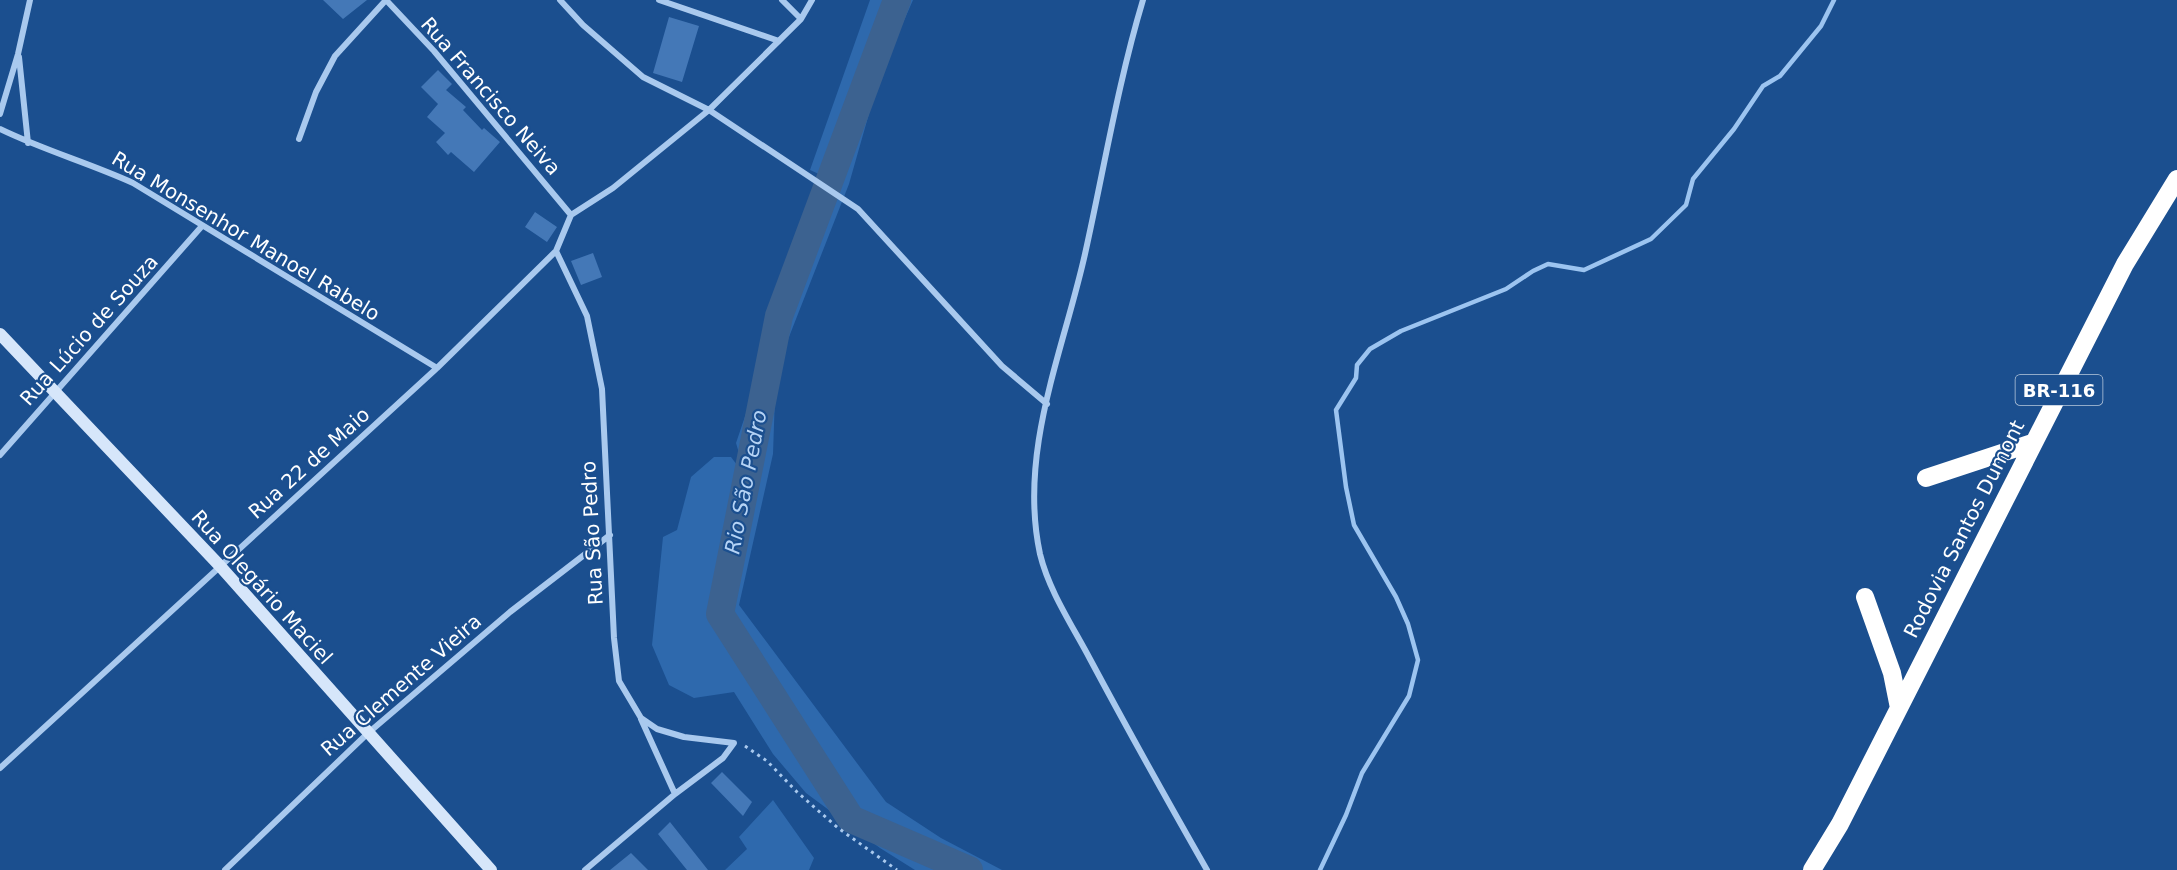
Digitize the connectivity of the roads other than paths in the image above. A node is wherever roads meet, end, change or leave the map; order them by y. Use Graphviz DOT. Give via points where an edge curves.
graph roads {
  1 [pos="30,0"];
  2 [pos="386,0"];
  3 [pos="560,0"];
  4 [pos="659,0"];
  5 [pos="783,0"];
  6 [pos="812,0"];
  7 [pos="1143,0"];
  8 [pos="801,19"];
  9 [pos="779,41"];
  10 [pos="18,54"];
  11 [pos="709,110"];
  12 [pos="0,114"];
  13 [pos="0,129"];
  14 [pos="300,138"];
  15 [pos="28,143"];
  16 [pos="2177,179"];
  17 [pos="571,215"];
  18 [pos="202,226"];
  19 [pos="556,250"];
  20 [pos="0,334"];
  21 [pos="437,369"];
  22 [pos="54,392"];
  23 [pos="1047,404"];
  24 [pos="2032,443"];
  25 [pos="0,455"];
  26 [pos="1926,478"];
  27 [pos="609,535"];
  28 [pos="220,566"];
  29 [pos="1865,597"];
  30 [pos="1899,708"];
  31 [pos="640,718"];
  32 [pos="367,734"];
  33 [pos="0,768"];
  34 [pos="675,794"];
  35 [pos="225,870"];
  36 [pos="491,870"];
  37 [pos="585,870"];
  38 [pos="1207,870"];
  39 [pos="1812,870"];
  1 -- 10 [label="street"];
  2 -- 14 [label="street" via="335,56 316,92"];
  2 -- 17 [label="street, Rua Francisco Neiva" via="434,51"];
  3 -- 11 [label="street" via="643,77"];
  4 -- 9 [label="street"];
  5 -- 8 [label="street"];
  6 -- 8 [label="street"];
  7 -- 23 [label="street"];
  8 -- 9 [label="street"];
  9 -- 11 [label="street"];
  10 -- 12 [label="street"];
  10 -- 15 [label="street"];
  11 -- 17 [label="street" via="613,188"];
  11 -- 23 [label="street" via="858,209 1002,366"];
  13 -- 15 [label="street, Rua Monsenhor Manoel Rabelo"];
  15 -- 18 [label="street, Rua Monsenhor Manoel Rabelo" via="133,183"];
  16 -- 24 [label="highway, Rodovia Santos Dumont / BR-116" via="2125,264"];
  17 -- 19 [label="street"];
  18 -- 21 [label="street, Rua Monsenhor Manoel Rabelo"];
  18 -- 22 [label="street, Rua Lúcio de Souza"];
  19 -- 21 [label="street, Rua 22 de Maio"];
  19 -- 27 [label="street, Rua São Pedro" via="587,315 600,378"];
  20 -- 22 [label="street, Rua Olegário Maciel"];
  21 -- 28 [label="street, Rua 22 de Maio"];
  22 -- 25 [label="street, Rua Lúcio de Souza"];
  22 -- 28 [label="street, Rua Olegário Maciel"];
  23 -- 38 [label="street" via="1033,486 1041,556 1055,594"];
  24 -- 26 [label="highway"];
  24 -- 30 [label="highway, Rodovia Santos Dumont / BR-116"];
  27 -- 31 [label="street, Rua São Pedro" via="619,681"];
  27 -- 32 [label="street, Rua Clemente Vieira" via="510,612"];
  28 -- 32 [label="street, Rua Olegário Maciel"];
  28 -- 33 [label="street, Rua 22 de Maio"];
  29 -- 30 [label="highway" via="1892,673"];
  30 -- 39 [label="highway, Rodovia Santos Dumont / BR-116"];
  31 -- 34 [label="street, Rua São Pedro"];
  31 -- 34 [label="street" via="657,729 684,737 734,743 723,758"];
  32 -- 35 [label="street, Rua Clemente Vieira"];
  32 -- 36 [label="street, Rua Olegário Maciel"];
  34 -- 37 [label="street"];
}
